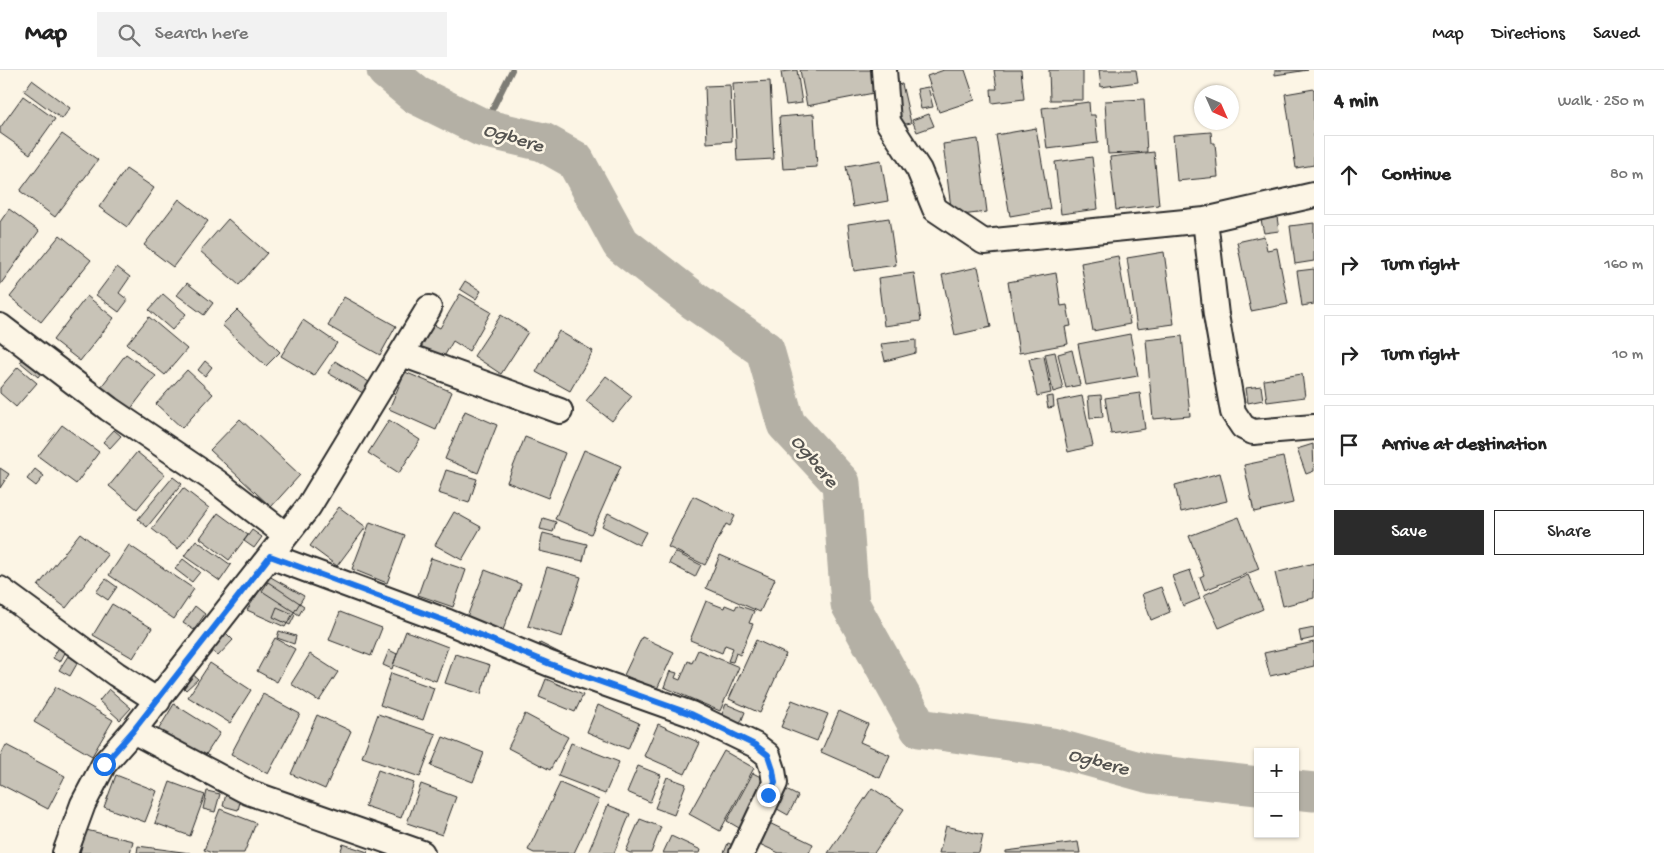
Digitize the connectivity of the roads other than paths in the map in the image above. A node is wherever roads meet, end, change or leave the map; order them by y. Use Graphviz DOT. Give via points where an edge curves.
graph roads {
  1 [pos="884,70"];
  2 [pos="1314,195"];
  3 [pos="1206,220"];
  4 [pos="429,308"];
  5 [pos="0,326"];
  6 [pos="402,354"];
  7 [pos="560,410"];
  8 [pos="1314,427"];
  9 [pos="286,535"];
  10 [pos="270,556"];
  11 [pos="0,589"];
  12 [pos="158,701"];
  13 [pos="133,731"];
  14 [pos="65,853"];
  15 [pos="422,853"];
  16 [pos="742,853"];
  1 -- 3 [label="street" via="888,122 919,170 936,209 984,242"];
  2 -- 3 [label="street"];
  3 -- 8 [label="street" via="1216,315 1233,412 1243,427 1252,432"];
  4 -- 6 [label="street"];
  5 -- 9 [label="street"];
  6 -- 7 [label="street"];
  6 -- 9 [label="street" via="309,506"];
  9 -- 10 [label="street"];
  10 -- 12 [label="street"];
  10 -- 16 [label="street" via="550,664 691,714 755,745 768,755 775,783"];
  11 -- 12 [label="street"];
  12 -- 13 [label="street"];
  13 -- 14 [label="street" via="104,764 83,804"];
  13 -- 15 [label="street" via="248,792"];
}
